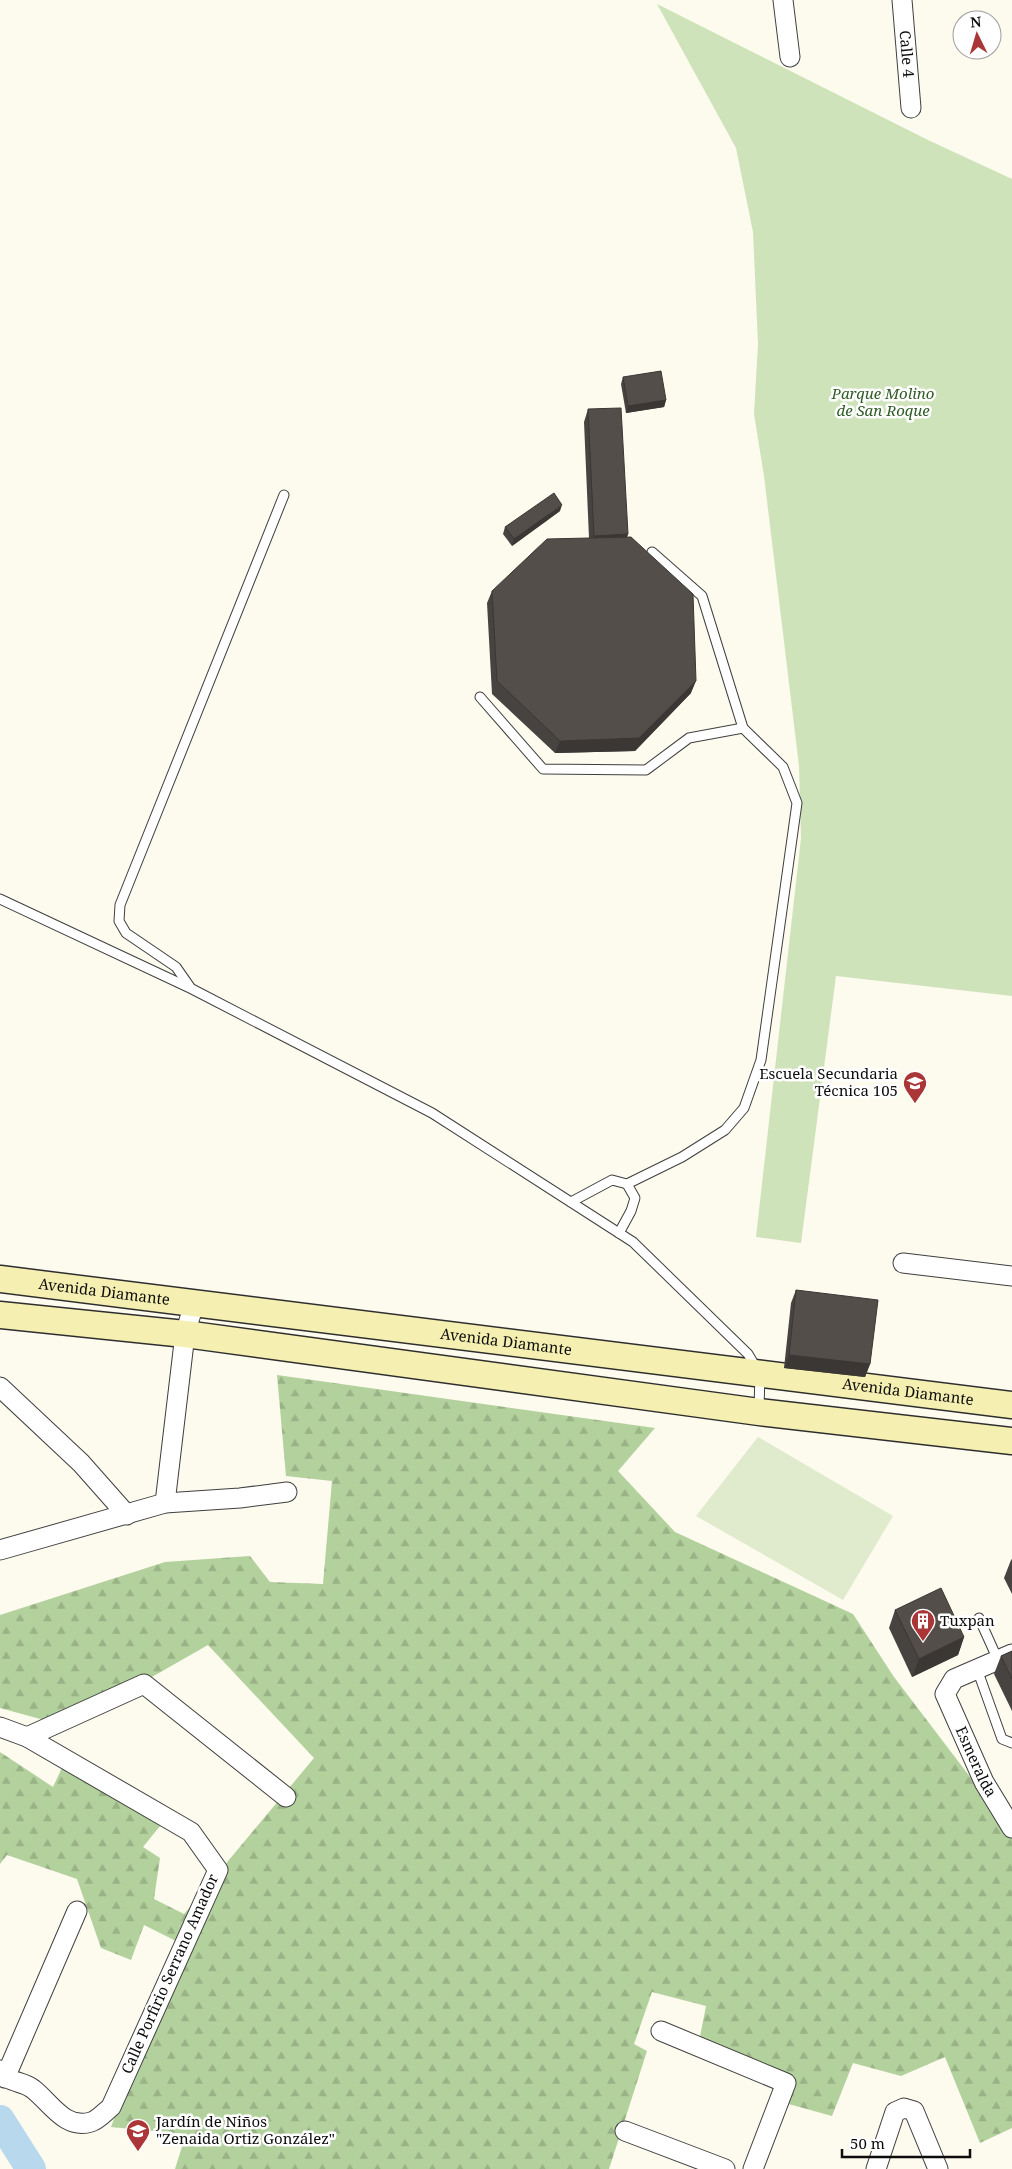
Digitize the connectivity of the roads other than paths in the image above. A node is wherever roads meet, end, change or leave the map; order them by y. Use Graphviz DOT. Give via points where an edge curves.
graph roads {
  1 [pos="783,0"];
  2 [pos="902,0"];
  3 [pos="790,57"];
  4 [pos="911,108"];
  5 [pos="284,495"];
  6 [pos="652,552"];
  7 [pos="480,697"];
  8 [pos="743,728"];
  9 [pos="0,899"];
  10 [pos="192,989"];
  11 [pos="627,1184"];
  12 [pos="571,1202"];
  13 [pos="619,1232"];
  14 [pos="903,1263"];
  15 [pos="1012,1276"];
  16 [pos="0,1278"];
  17 [pos="194,1304"];
  18 [pos="0,1315"];
  19 [pos="185,1334"];
  20 [pos="760,1374"];
  21 [pos="0,1388"];
  22 [pos="930,1394"];
  23 [pos="1012,1406"];
  24 [pos="759,1412"];
  25 [pos="926,1431"];
  26 [pos="1012,1441"];
  27 [pos="287,1492"];
  28 [pos="165,1503"];
  29 [pos="127,1515"];
  30 [pos="0,1550"];
  31 [pos="979,1618"];
  32 [pos="1005,1657"];
  33 [pos="977,1669"];
  34 [pos="0,1727"];
  35 [pos="27,1737"];
  36 [pos="1012,1744"];
  37 [pos="286,1797"];
  38 [pos="1012,1828"];
  39 [pos="77,1911"];
  40 [pos="661,2031"];
  41 [pos="2,2074"];
  42 [pos="625,2131"];
  43 [pos="725,2169"];
  44 [pos="753,2169"];
  45 [pos="876,2169"];
  46 [pos="938,2169"];
  1 -- 3 [label="street"];
  2 -- 4 [label="street, Calle 4"];
  5 -- 10 [label="lane" via="120,905 119,921 126,933 176,967"];
  6 -- 8 [label="lane" via="702,596"];
  7 -- 8 [label="lane" via="543,769 646,770 689,738"];
  8 -- 11 [label="lane" via="783,768 797,803 761,1060 744,1108 725,1130"];
  9 -- 10 [label="lane"];
  10 -- 12 [label="lane" via="432,1113"];
  11 -- 12 [label="lane" via="612,1180"];
  11 -- 13 [label="lane" via="635,1198"];
  12 -- 13 [label="lane"];
  13 -- 20 [label="lane" via="748,1354"];
  14 -- 15 [label="street"];
  16 -- 17 [label="main road, Avenida Diamante"];
  17 -- 19 [label="street"];
  17 -- 20 [label="main road, Avenida Diamante"];
  18 -- 19 [label="main road"];
  19 -- 24 [label="main road"];
  19 -- 28 [label="street"];
  20 -- 22 [label="main road, Avenida Diamante"];
  20 -- 24 [label="lane"];
  21 -- 29 [label="street" via="81,1463"];
  22 -- 23 [label="main road, Avenida Diamante"];
  22 -- 25 [label="main road"];
  24 -- 25 [label="main road"];
  25 -- 26 [label="main road"];
  27 -- 28 [label="street"];
  28 -- 29 [label="street"];
  29 -- 30 [label="street"];
  31 -- 32 [label="lane"];
  32 -- 33 [label="street"];
  33 -- 36 [label="lane" via="1002,1739"];
  33 -- 38 [label="street, Esmeralda" via="954,1679 944,1694 984,1782"];
  34 -- 35 [label="street, Calle Porfirio Serrano Amador"];
  35 -- 37 [label="street" via="144,1684"];
  35 -- 41 [label="street, Calle Porfirio Serrano Amador" via="191,1832 218,1870 110,2108 92,2122 73,2123 54,2110 32,2087"];
  39 -- 41 [label="street"];
  40 -- 44 [label="street" via="786,2082"];
  42 -- 43 [label="street"];
  45 -- 46 [label="street" via="894,2112 904,2108 914,2111"];
}
